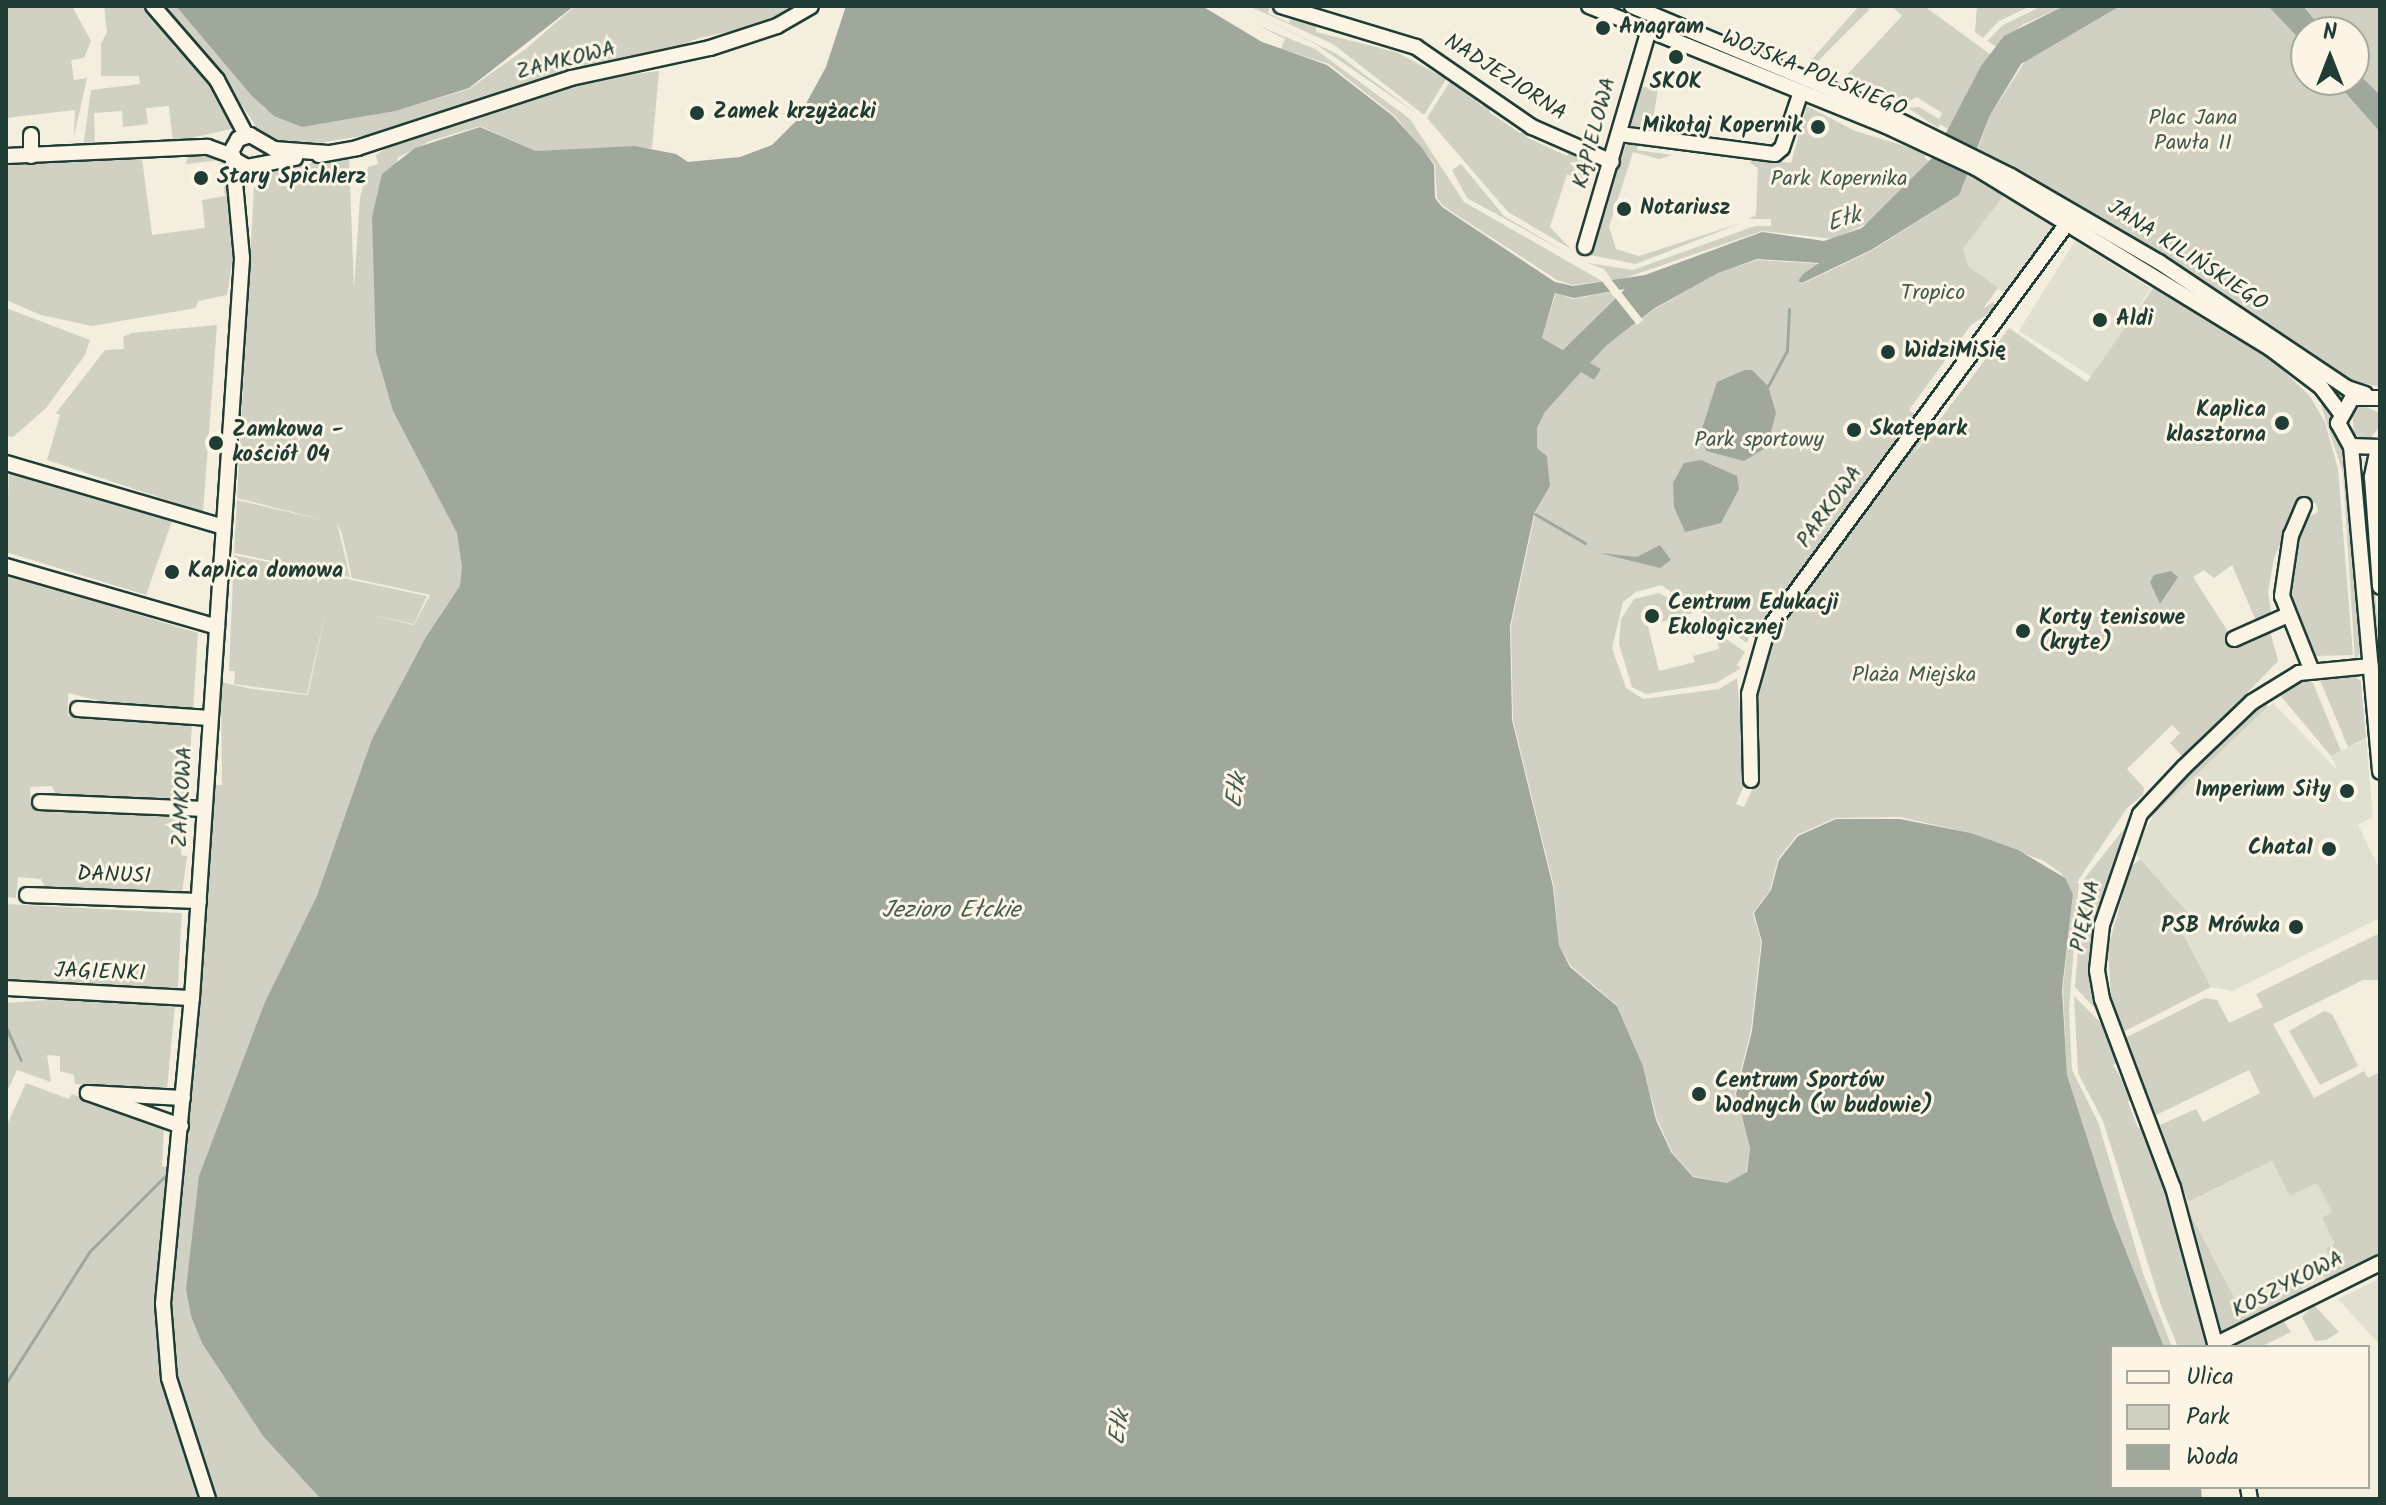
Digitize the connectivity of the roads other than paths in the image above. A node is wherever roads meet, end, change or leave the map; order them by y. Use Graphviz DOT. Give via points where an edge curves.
graph roads {
  1 [pos="153,6"];
  2 [pos="811,6"];
  3 [pos="1281,6"];
  4 [pos="1590,6"];
  5 [pos="1632,6"];
  6 [pos="1649,30"];
  7 [pos="1801,92"];
  8 [pos="1620,134"];
  9 [pos="31,135"];
  10 [pos="242,137"];
  11 [pos="1934,142"];
  12 [pos="263,144"];
  13 [pos="164,151"];
  14 [pos="328,153"];
  15 [pos="6,156"];
  16 [pos="31,156"];
  17 [pos="234,158"];
  18 [pos="1612,162"];
  19 [pos="1978,164"];
  20 [pos="255,165"];
  21 [pos="241,217"];
  22 [pos="2071,217"];
  23 [pos="1585,247"];
  24 [pos="2372,396"];
  25 [pos="2340,412"];
  26 [pos="2351,446"];
  27 [pos="2379,448"];
  28 [pos="6,463"];
  29 [pos="2304,505"];
  30 [pos="223,527"];
  31 [pos="6,566"];
  32 [pos="2380,587"];
  33 [pos="2288,615"];
  34 [pos="217,627"];
  35 [pos="2234,639"];
  36 [pos="2371,666"];
  37 [pos="2311,669"];
  38 [pos="78,709"];
  39 [pos="210,718"];
  40 [pos="2380,772"];
  41 [pos="1751,780"];
  42 [pos="40,802"];
  43 [pos="204,809"];
  44 [pos="27,895"];
  45 [pos="199,901"];
  46 [pos="6,988"];
  47 [pos="33,993"];
  48 [pos="192,998"];
  49 [pos="6,999"];
  50 [pos="183,1098"];
  51 [pos="181,1126"];
  52 [pos="2380,1263"];
  53 [pos="2216,1345"];
  54 [pos="2218,1345"];
  55 [pos="208,1499"];
  1 -- 10 [label="street" via="217,80"];
  2 -- 14 [label="street, ZAMKOWA" via="777,26 710,48 571,78"];
  3 -- 18 [label="street, NADJEZIORNA" via="1416,47 1532,127"];
  4 -- 6 [label="street, WOJSKA POLSKIEGO"];
  5 -- 11 [label="street, WOJSKA POLSKIEGO"];
  6 -- 7 [label="street, WOJSKA POLSKIEGO"];
  6 -- 8 [label="street, KĄPIELOWA"];
  7 -- 8 [label="street" via="1782,148 1775,154"];
  7 -- 11 [label="street, WOJSKA POLSKIEGO"];
  8 -- 18 [label="street, KĄPIELOWA"];
  9 -- 16 [label="street"];
  10 -- 12 [label="street"];
  10 -- 13 [label="street"];
  10 -- 17 [label="street"];
  11 -- 19 [label="street, WOJSKA POLSKIEGO"];
  12 -- 14 [label="street, ZAMKOWA"];
  12 -- 20 [label="street"];
  13 -- 16 [label="street"];
  13 -- 17 [label="street" via="208,147"];
  14 -- 20 [label="street, ZAMKOWA"];
  15 -- 16 [label="street"];
  17 -- 20 [label="street"];
  17 -- 21 [label="street, ZAMKOWA"];
  18 -- 23 [label="street, KĄPIELOWA"];
  19 -- 22 [label="street, JANA KILIŃSKIEGO"];
  20 -- 21 [label="street, ZAMKOWA"];
  21 -- 30 [label="street, ZAMKOWA"];
  22 -- 24 [label="street, JANA KILIŃSKIEGO" via="2347,388"];
  22 -- 25 [label="street, JANA KILIŃSKIEGO" via="2271,349 2321,387"];
  22 -- 41 [label="street, PARKOWA" via="1767,631 1749,694"];
  24 -- 25 [label="street" via="2352,398"];
  25 -- 26 [label="street" via="2340,434"];
  26 -- 27 [label="street"];
  26 -- 36 [label="street"];
  27 -- 32 [label="street" via="2372,477"];
  28 -- 30 [label="street"];
  29 -- 33 [label="street" via="2291,535 2283,586"];
  30 -- 34 [label="street, ZAMKOWA"];
  31 -- 34 [label="street"];
  33 -- 35 [label="street"];
  33 -- 37 [label="street"];
  34 -- 39 [label="street, ZAMKOWA"];
  36 -- 37 [label="street, PIĘKNA"];
  36 -- 40 [label="street"];
  37 -- 53 [label="street, PIĘKNA" via="2252,702 2147,804 2136,822 2098,943 2105,1009 2165,1163"];
  38 -- 39 [label="street"];
  39 -- 43 [label="street, ZAMKOWA"];
  42 -- 43 [label="street"];
  43 -- 45 [label="street, ZAMKOWA"];
  44 -- 45 [label="street, DANUSI"];
  45 -- 48 [label="street, ZAMKOWA"];
  46 -- 47 [label="street, JAGIENKI"];
  47 -- 48 [label="street, JAGIENKI"];
  47 -- 49 [label="street"];
  48 -- 50 [label="street, ZAMKOWA"];
  50 -- 51 [label="street, ZAMKOWA"];
  50 -- 51 [label="street" via="88,1093"];
  51 -- 55 [label="street, ZAMKOWA" via="163,1303 169,1378"];
  52 -- 54 [label="street, KOSZYKOWA"];
}
